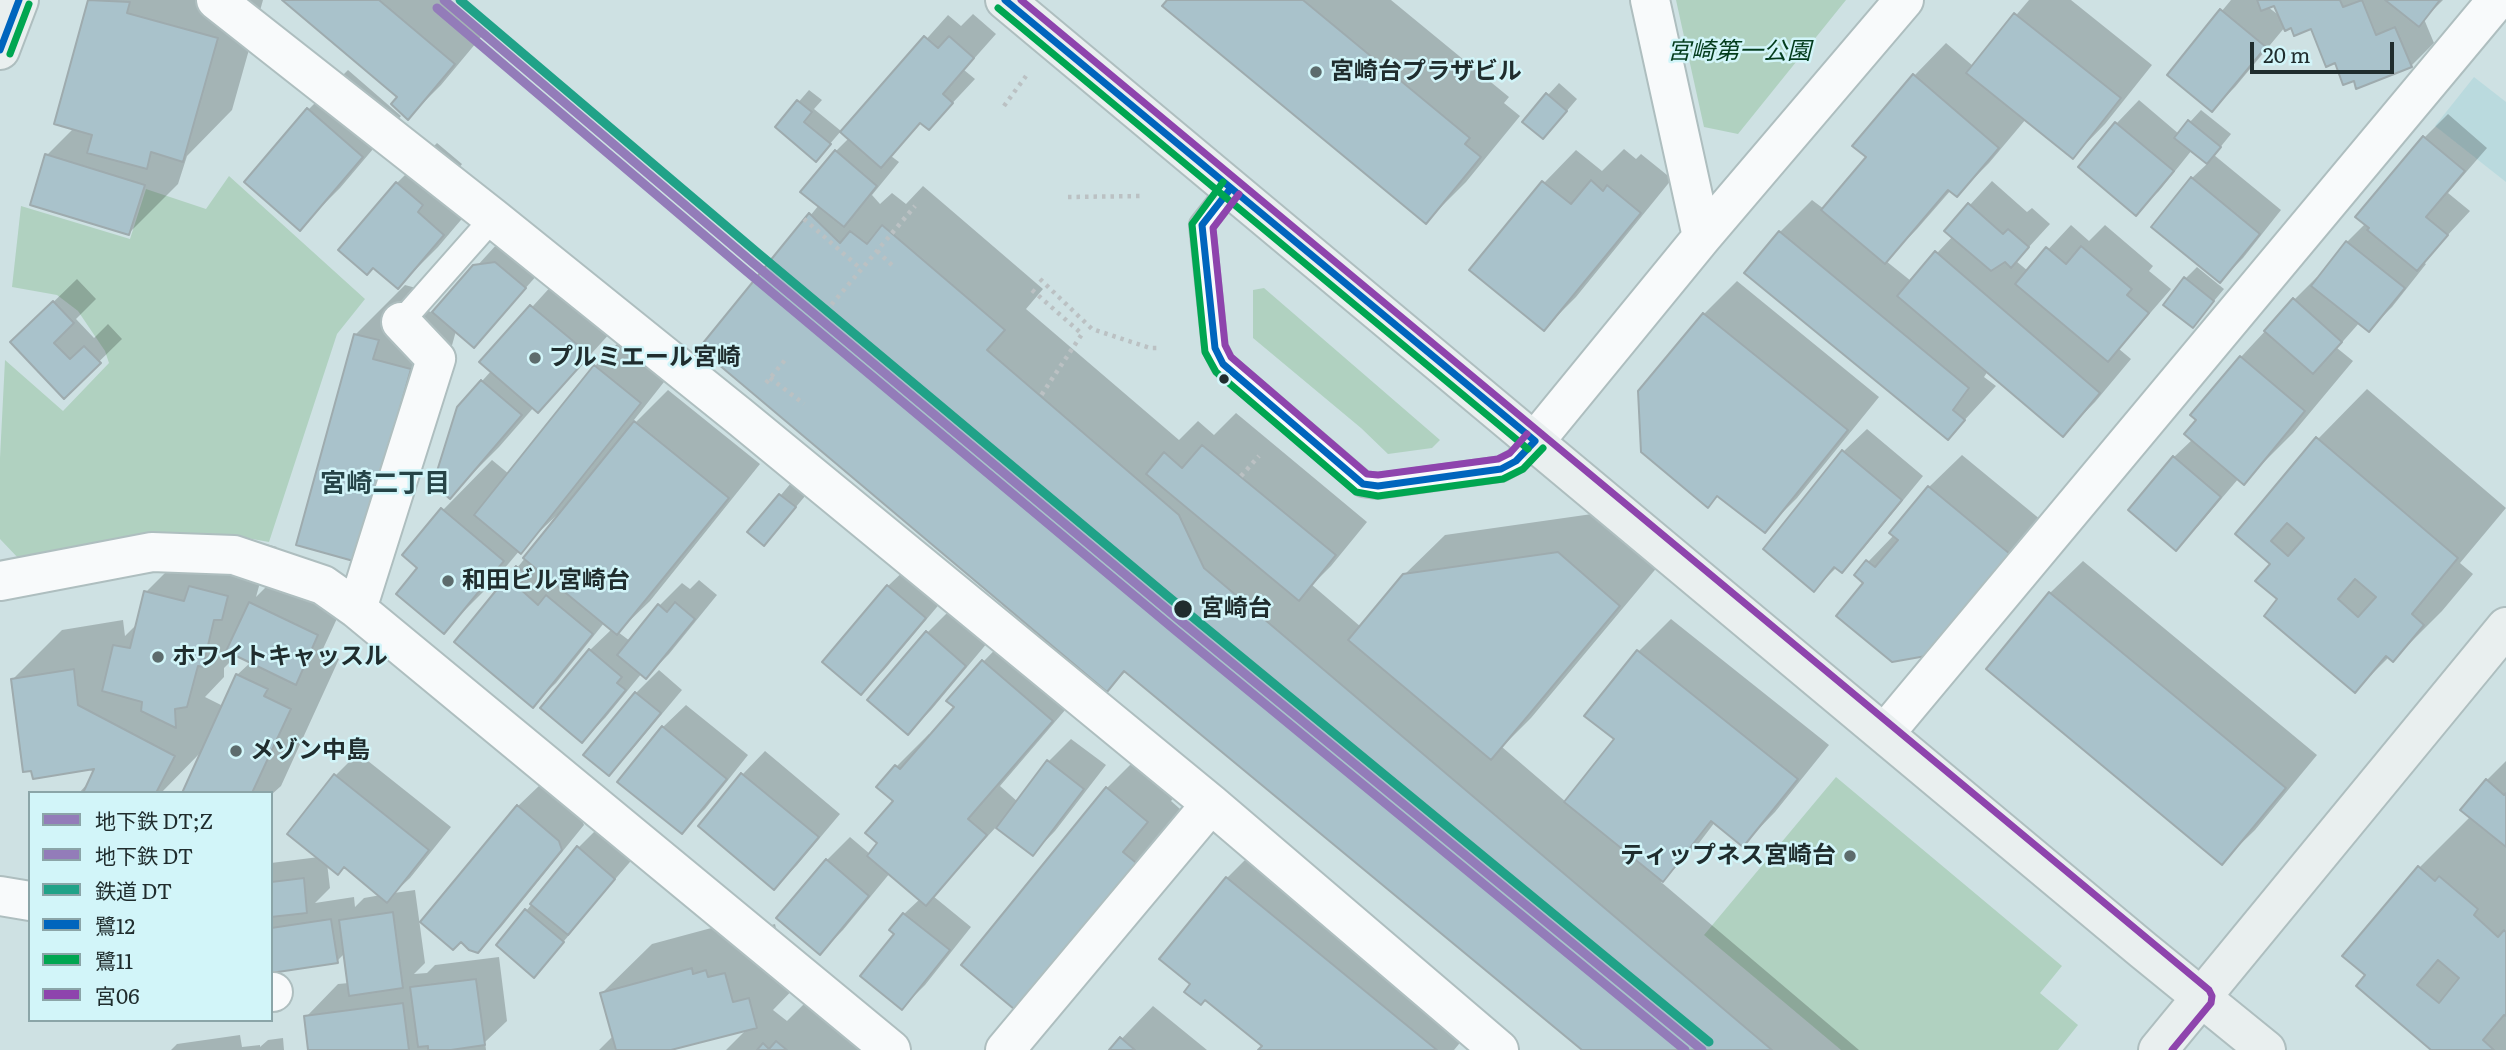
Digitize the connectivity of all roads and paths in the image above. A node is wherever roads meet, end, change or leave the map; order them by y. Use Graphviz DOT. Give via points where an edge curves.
graph roads {
  1 [pos="19,0"];
  2 [pos="216,0"];
  3 [pos="1005,0"];
  4 [pos="1650,0"];
  5 [pos="1904,0"];
  6 [pos="2497,0"];
  7 [pos="0,50"];
  8 [pos="1028,74"];
  9 [pos="1004,106"];
  10 [pos="1231,188"];
  11 [pos="1143,196"];
  12 [pos="1068,197"];
  13 [pos="915,206"];
  14 [pos="493,218"];
  15 [pos="804,219"];
  16 [pos="1702,237"];
  17 [pos="877,251"];
  18 [pos="895,268"];
  19 [pos="862,270"];
  20 [pos="1040,279"];
  21 [pos="1032,290"];
  22 [pos="826,311"];
  23 [pos="401,322"];
  24 [pos="1160,348"];
  25 [pos="770,379"];
  26 [pos="1040,397"];
  27 [pos="804,404"];
  28 [pos="1535,441"];
  29 [pos="1259,456"];
  30 [pos="1241,476"];
  31 [pos="0,581"];
  32 [pos="357,609"];
  33 [pos="2506,627"];
  34 [pos="1885,733"];
  35 [pos="1211,804"];
  36 [pos="0,896"];
  37 [pos="28,901"];
  38 [pos="2202,998"];
  39 [pos="891,1050"];
  40 [pos="1005,1050"];
  41 [pos="1499,1050"];
  42 [pos="2158,1050"];
  43 [pos="2266,1050"];
  1 -- 7 [label="street"];
  2 -- 14 [label="street"];
  3 -- 10 [label="street"];
  4 -- 16 [label="street"];
  5 -- 16 [label="street"];
  6 -- 34 [label="street"];
  8 -- 9 [label="path"];
  10 -- 28 [label="street"];
  10 -- 28 [label="lane" via="1202,225 1215,348 1223,364 1363,484 1378,486 1501,469"];
  11 -- 12 [label="path"];
  13 -- 17 [label="path"];
  14 -- 23 [label="lane"];
  14 -- 35 [label="street"];
  15 -- 19 [label="path"];
  16 -- 28 [label="street"];
  17 -- 18 [label="path"];
  17 -- 19 [label="path"];
  19 -- 22 [label="path"];
  20 -- 24 [label="path" via="1092,329"];
  21 -- 26 [label="path" via="1082,334"];
  23 -- 32 [label="street" via="436,359"];
  25 -- 27 [label="path"];
  28 -- 34 [label="street"];
  29 -- 30 [label="path"];
  31 -- 32 [label="street" via="152,552 234,555 323,585"];
  32 -- 39 [label="street"];
  33 -- 38 [label="street"];
  34 -- 38 [label="street"];
  35 -- 40 [label="street"];
  35 -- 41 [label="street"];
  36 -- 37 [label="street"];
  38 -- 42 [label="street"];
  38 -- 43 [label="street"];
}
